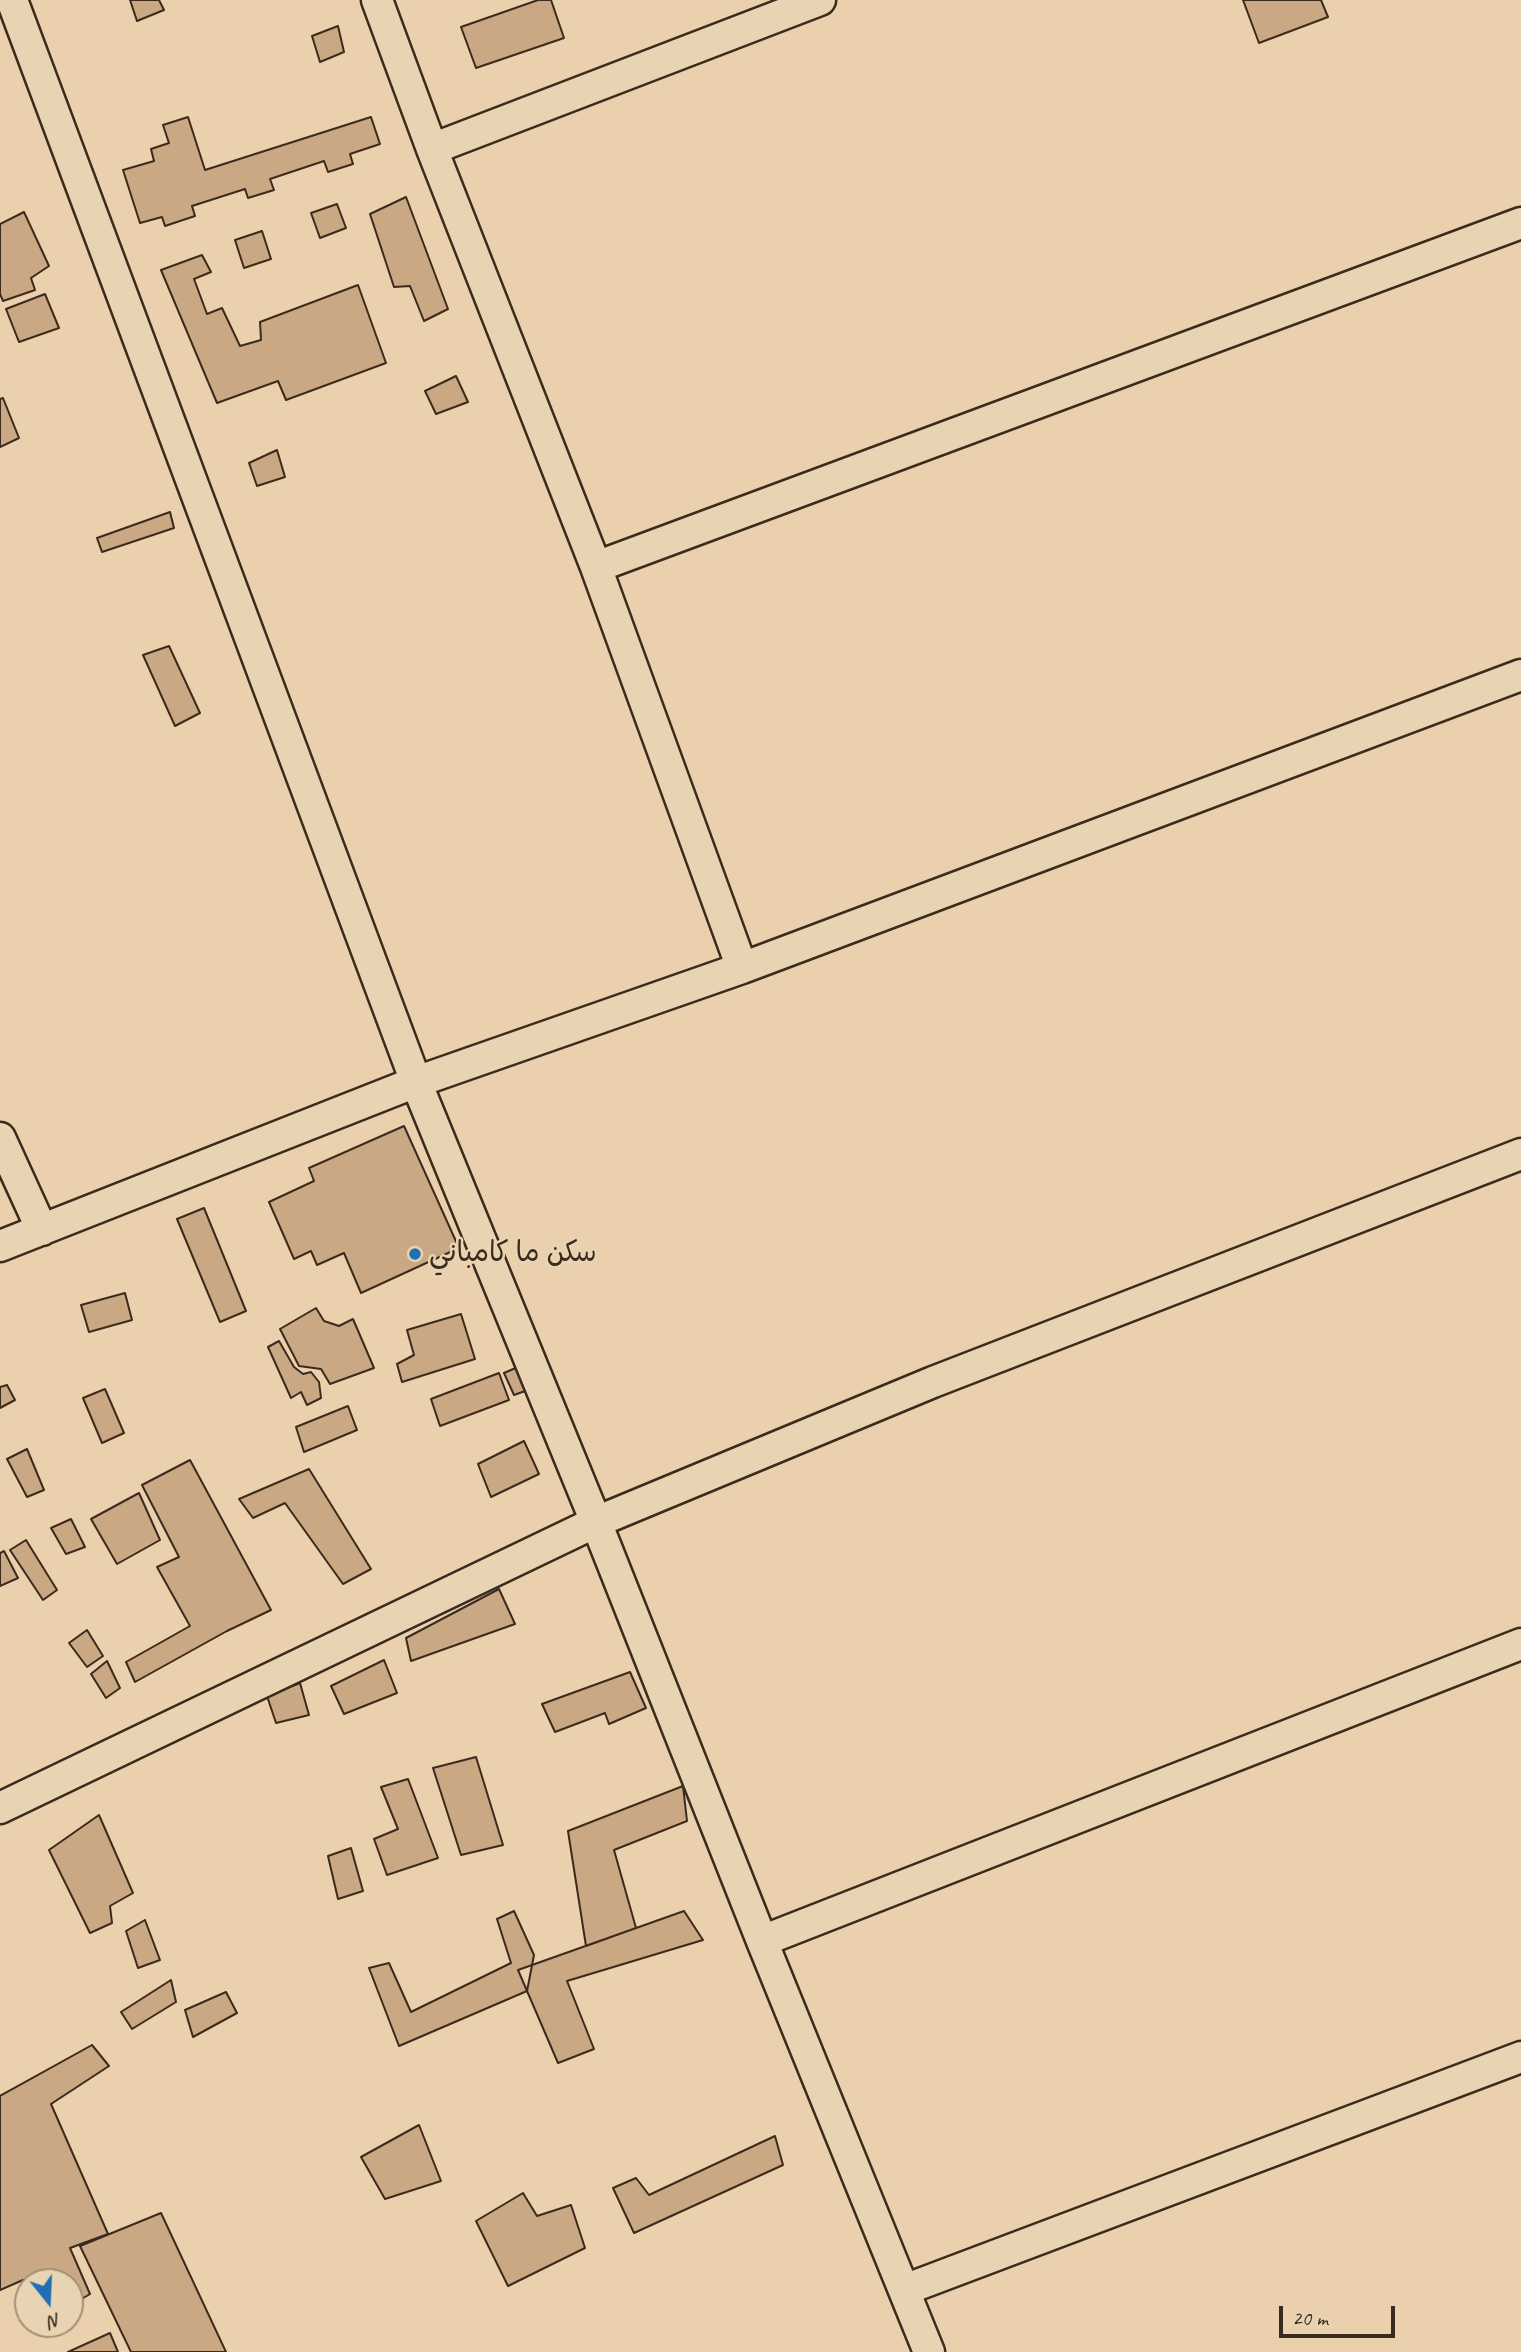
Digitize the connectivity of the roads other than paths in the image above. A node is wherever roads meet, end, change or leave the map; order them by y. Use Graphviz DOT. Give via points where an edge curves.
graph roads {
  1 [pos="12,0"];
  2 [pos="377,0"];
  3 [pos="820,0"];
  4 [pos="432,149"];
  5 [pos="1521,223"];
  6 [pos="596,567"];
  7 [pos="1521,675"];
  8 [pos="742,968"];
  9 [pos="416,1082"];
  10 [pos="0,1138"];
  11 [pos="1521,1154"];
  12 [pos="42,1230"];
  13 [pos="0,1246"];
  14 [pos="596,1522"];
  15 [pos="1521,1644"];
  16 [pos="0,1808"];
  17 [pos="762,1941"];
  18 [pos="1521,2057"];
  19 [pos="904,2290"];
  20 [pos="929,2352"];
  1 -- 9 [label="street"];
  2 -- 4 [label="street"];
  3 -- 4 [label="street"];
  4 -- 6 [label="street"];
  5 -- 6 [label="street"];
  6 -- 8 [label="street"];
  7 -- 8 [label="street"];
  8 -- 9 [label="street"];
  9 -- 12 [label="street"];
  9 -- 14 [label="street"];
  10 -- 12 [label="street"];
  11 -- 14 [label="street" via="946,1377"];
  12 -- 13 [label="street"];
  14 -- 16 [label="street"];
  14 -- 17 [label="street"];
  15 -- 17 [label="street"];
  17 -- 19 [label="street"];
  18 -- 19 [label="street"];
  19 -- 20 [label="street"];
}
